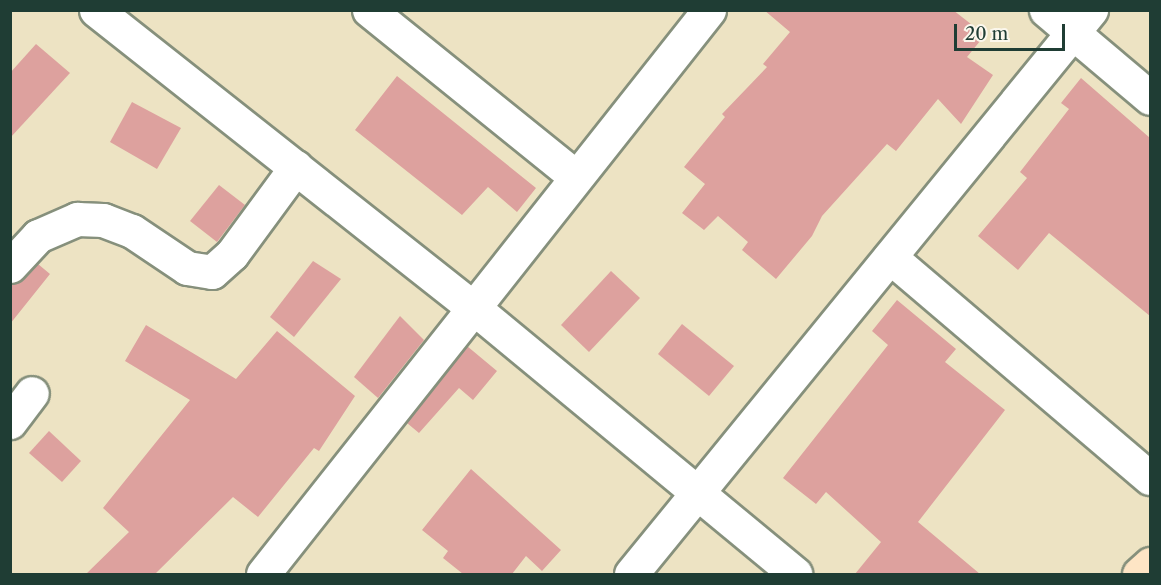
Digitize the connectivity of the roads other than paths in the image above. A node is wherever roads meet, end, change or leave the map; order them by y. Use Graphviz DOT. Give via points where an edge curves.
graph roads {
  1 [pos="96,10"];
  2 [pos="369,10"];
  3 [pos="709,10"];
  4 [pos="1046,10"];
  5 [pos="1082,22"];
  6 [pos="1150,98"];
  7 [pos="296,167"];
  8 [pos="576,177"];
  9 [pos="890,257"];
  10 [pos="10,266"];
  11 [pos="474,308"];
  12 [pos="32,393"];
  13 [pos="10,422"];
  14 [pos="1150,478"];
  15 [pos="698,493"];
  16 [pos="1150,564"];
  17 [pos="264,574"];
  18 [pos="631,574"];
  19 [pos="795,574"];
  20 [pos="1139,574"];
  1 -- 7 [label="street"];
  2 -- 8 [label="street"];
  3 -- 8 [label="street"];
  4 -- 5 [label="street"];
  5 -- 6 [label="street"];
  5 -- 9 [label="street"];
  7 -- 10 [label="street" via="232,254 212,272 187,267 132,231 103,220 54,226 38,236"];
  7 -- 11 [label="street"];
  8 -- 11 [label="street"];
  9 -- 14 [label="street"];
  9 -- 15 [label="street"];
  11 -- 15 [label="street"];
  11 -- 17 [label="street"];
  12 -- 13 [label="street"];
  15 -- 18 [label="street"];
  15 -- 19 [label="street"];
  16 -- 20 [label="street"];
}
